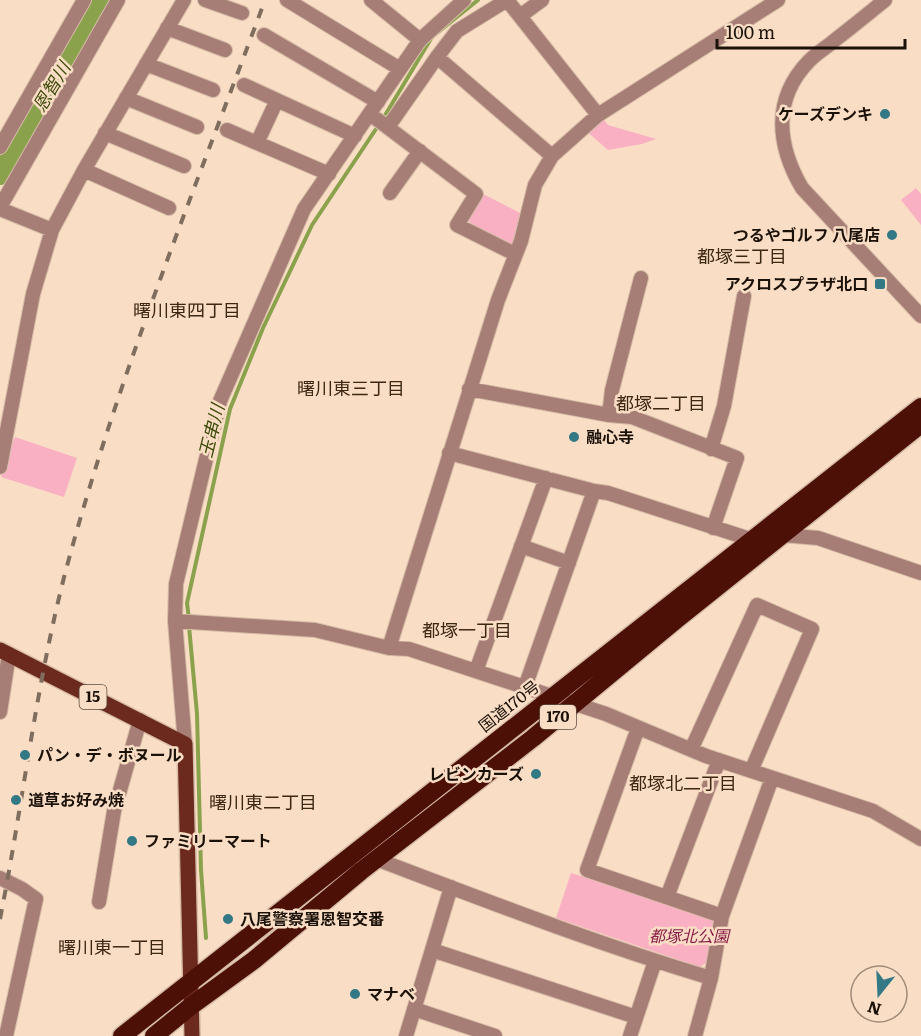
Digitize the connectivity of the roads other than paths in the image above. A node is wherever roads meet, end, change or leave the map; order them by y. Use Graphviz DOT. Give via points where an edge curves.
graph roads {
  1 [pos="84,0"];
  2 [pos="118,0"];
  3 [pos="205,0"];
  4 [pos="370,0"];
  5 [pos="507,0"];
  6 [pos="542,0"];
  7 [pos="778,0"];
  8 [pos="885,0"];
  9 [pos="181,1"];
  10 [pos="291,1"];
  11 [pos="455,2"];
  12 [pos="242,14"];
  13 [pos="520,16"];
  14 [pos="167,28"];
  15 [pos="264,35"];
  16 [pos="420,40"];
  17 [pos="225,50"];
  18 [pos="437,57"];
  19 [pos="146,64"];
  20 [pos="400,69"];
  21 [pos="244,85"];
  22 [pos="213,90"];
  23 [pos="126,98"];
  24 [pos="277,100"];
  25 [pos="374,108"];
  26 [pos="598,115"];
  27 [pos="197,127"];
  28 [pos="388,127"];
  29 [pos="227,130"];
  30 [pos="105,133"];
  31 [pos="355,136"];
  32 [pos="257,143"];
  33 [pos="0,147"];
  34 [pos="420,152"];
  35 [pos="552,156"];
  36 [pos="184,166"];
  37 [pos="84,170"];
  38 [pos="329,174"];
  39 [pos="390,193"];
  40 [pos="0,208"];
  41 [pos="169,208"];
  42 [pos="52,230"];
  43 [pos="515,254"];
  44 [pos="641,278"];
  45 [pos="744,296"];
  46 [pos="921,316"];
  47 [pos="469,389"];
  48 [pos="921,408"];
  49 [pos="609,415"];
  50 [pos="921,424"];
  51 [pos="711,449"];
  52 [pos="449,453"];
  53 [pos="0,467"];
  54 [pos="546,478"];
  55 [pos="594,491"];
  56 [pos="713,528"];
  57 [pos="782,535"];
  58 [pos="753,540"];
  59 [pos="521,546"];
  60 [pos="569,562"];
  61 [pos="921,573"];
  62 [pos="175,621"];
  63 [pos="388,648"];
  64 [pos="4,652"];
  65 [pos="476,671"];
  66 [pos="525,687"];
  67 [pos="552,696"];
  68 [pos="574,704"];
  69 [pos="0,709"];
  70 [pos="140,720"];
  71 [pos="638,728"];
  72 [pos="185,744"];
  73 [pos="692,750"];
  74 [pos="718,760"];
  75 [pos="751,771"];
  76 [pos="772,778"];
  77 [pos="921,839"];
  78 [pos="376,859"];
  79 [pos="0,878"];
  80 [pos="451,887"];
  81 [pos="667,897"];
  82 [pos="99,902"];
  83 [pos="722,916"];
  84 [pos="432,950"];
  85 [pos="655,961"];
  86 [pos="711,978"];
  87 [pos="191,981"];
  88 [pos="191,1005"];
  89 [pos="414,1010"];
  90 [pos="636,1017"];
  91 [pos="6,1036"];
  92 [pos="122,1036"];
  93 [pos="154,1036"];
  94 [pos="192,1036"];
  95 [pos="406,1036"];
  96 [pos="495,1036"];
  97 [pos="630,1036"];
  98 [pos="695,1036"];
  1 -- 33 [label="street"];
  2 -- 40 [label="street"];
  3 -- 12 [label="street"];
  4 -- 16 [label="street"];
  5 -- 13 [label="street"];
  5 -- 18 [label="street" via="457,31"];
  6 -- 13 [label="street"];
  7 -- 26 [label="street"];
  8 -- 46 [label="street" via="810,61 796,78 782,121 783,144 790,168 802,188"];
  9 -- 14 [label="street"];
  10 -- 20 [label="street"];
  11 -- 16 [label="street"];
  13 -- 26 [label="street"];
  14 -- 17 [label="street"];
  14 -- 19 [label="street"];
  15 -- 25 [label="street"];
  16 -- 20 [label="street"];
  18 -- 28 [label="street"];
  18 -- 35 [label="street"];
  19 -- 22 [label="street"];
  19 -- 23 [label="street"];
  20 -- 25 [label="street"];
  21 -- 24 [label="street"];
  23 -- 27 [label="street"];
  23 -- 30 [label="street"];
  24 -- 31 [label="street"];
  24 -- 32 [label="street"];
  25 -- 28 [label="street"];
  25 -- 31 [label="street"];
  26 -- 35 [label="street"];
  28 -- 34 [label="street"];
  29 -- 32 [label="street"];
  30 -- 36 [label="street"];
  30 -- 37 [label="street"];
  31 -- 38 [label="street"];
  32 -- 38 [label="street"];
  34 -- 39 [label="street"];
  34 -- 43 [label="street" via="476,194 457,225"];
  35 -- 43 [label="street" via="535,185"];
  37 -- 41 [label="street"];
  37 -- 42 [label="street"];
  38 -- 62 [label="street" via="304,209 220,400 176,584"];
  40 -- 42 [label="street"];
  42 -- 53 [label="street" via="33,294"];
  43 -- 47 [label="street"];
  44 -- 49 [label="street"];
  45 -- 51 [label="street" via="724,406"];
  47 -- 49 [label="street"];
  47 -- 52 [label="street"];
  48 -- 58 [label="highway, 国道170号 / 170"];
  49 -- 51 [label="street" via="632,417"];
  50 -- 57 [label="highway, 170"];
  51 -- 56 [label="street" via="737,458"];
  52 -- 54 [label="street"];
  52 -- 63 [label="street"];
  54 -- 55 [label="street"];
  54 -- 59 [label="street"];
  55 -- 56 [label="street"];
  55 -- 60 [label="street"];
  56 -- 58 [label="street"];
  57 -- 61 [label="street" via="818,538"];
  57 -- 68 [label="highway, 170"];
  58 -- 67 [label="highway, 国道170号 / 170"];
  59 -- 60 [label="street"];
  59 -- 65 [label="street"];
  60 -- 66 [label="street"];
  62 -- 63 [label="street" via="315,630"];
  62 -- 72 [label="street"];
  63 -- 65 [label="street" via="409,649"];
  64 -- 69 [label="street"];
  64 -- 70 [label="main road, 15"];
  65 -- 66 [label="street"];
  66 -- 67 [label="street"];
  67 -- 68 [label="street"];
  67 -- 87 [label="highway, 国道170号 / 170"];
  68 -- 71 [label="street"];
  68 -- 78 [label="highway, 170"];
  70 -- 72 [label="main road, 15"];
  70 -- 82 [label="street" via="114,811"];
  71 -- 73 [label="street"];
  71 -- 81 [label="street" via="587,870"];
  72 -- 87 [label="main road"];
  73 -- 74 [label="street"];
  73 -- 75 [label="street" via="757,604 813,629"];
  74 -- 75 [label="street"];
  74 -- 81 [label="street"];
  75 -- 76 [label="street"];
  76 -- 77 [label="street" via="873,812"];
  76 -- 83 [label="street"];
  78 -- 80 [label="street"];
  78 -- 88 [label="highway, 170" via="254,960"];
  79 -- 91 [label="street" via="36,899"];
  80 -- 84 [label="street"];
  80 -- 85 [label="street"];
  81 -- 83 [label="street"];
  83 -- 86 [label="street"];
  84 -- 89 [label="street"];
  84 -- 90 [label="street"];
  85 -- 86 [label="street"];
  85 -- 90 [label="street"];
  86 -- 98 [label="street"];
  87 -- 88 [label="main road"];
  87 -- 92 [label="highway, 国道170号 / 170"];
  88 -- 93 [label="highway, 170"];
  88 -- 94 [label="main road"];
  89 -- 95 [label="street"];
  89 -- 96 [label="street"];
  90 -- 97 [label="street"];
}
